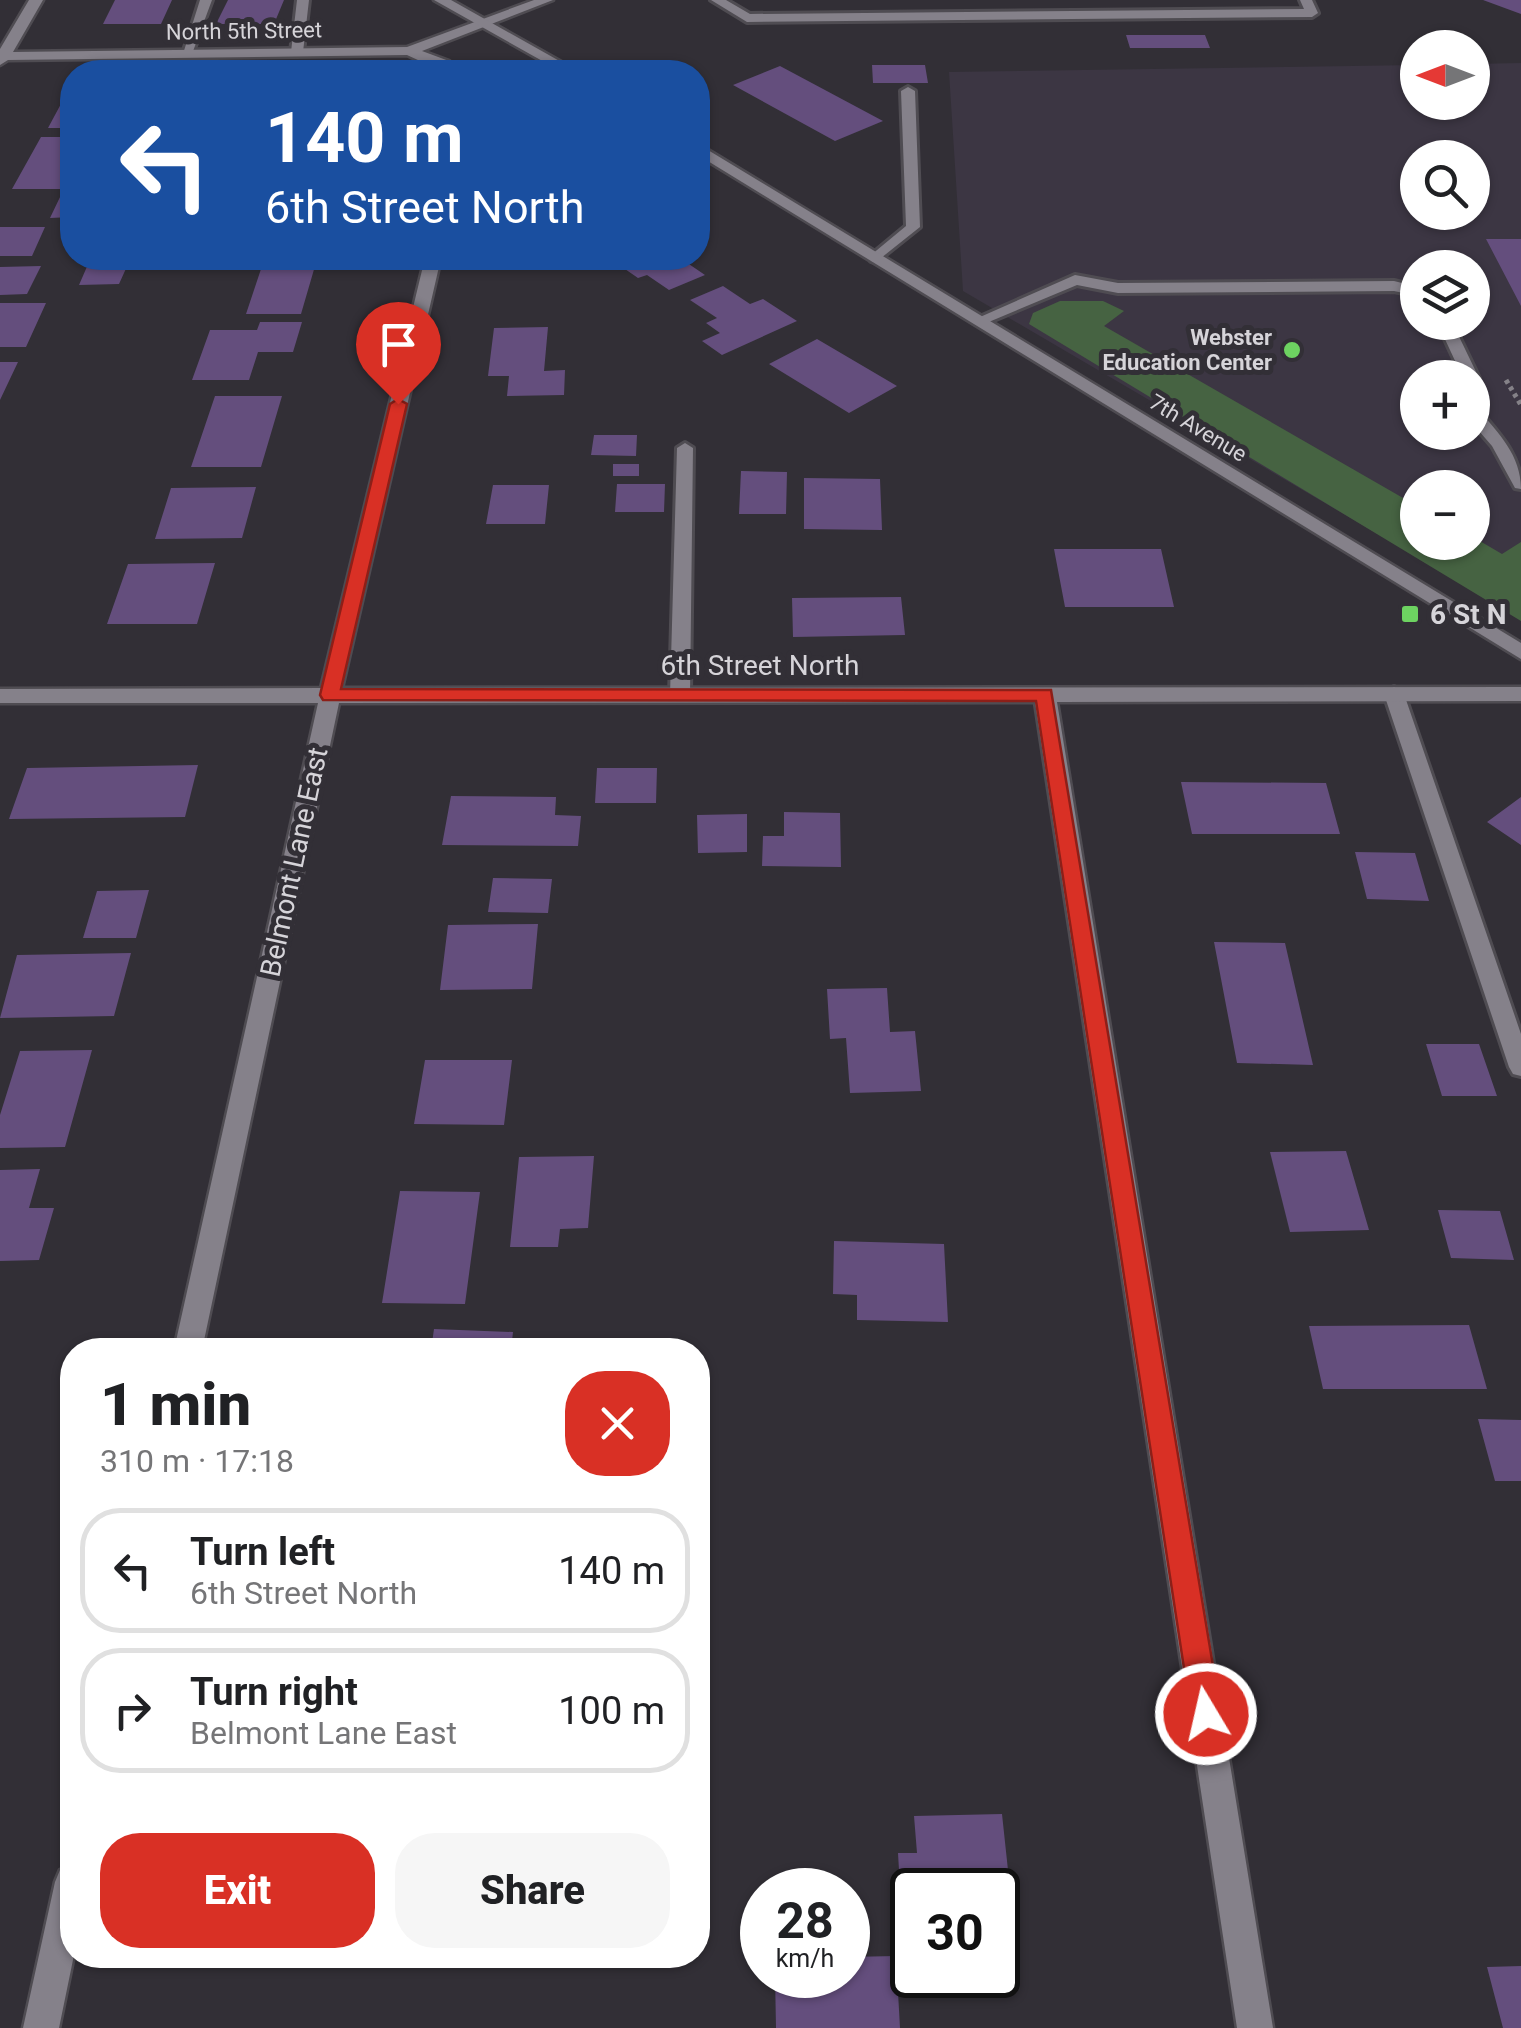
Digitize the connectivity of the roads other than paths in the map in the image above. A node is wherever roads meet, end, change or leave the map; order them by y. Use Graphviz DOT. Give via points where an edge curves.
graph roads {
  1 [pos="36,0"];
  2 [pos="206,0"];
  3 [pos="303,0"];
  4 [pos="442,0"];
  5 [pos="546,0"];
  6 [pos="716,0"];
  7 [pos="1306,0"];
  8 [pos="483,22"];
  9 [pos="409,51"];
  10 [pos="296,52"];
  11 [pos="186,54"];
  12 [pos="1,58"];
  13 [pos="433,60"];
  14 [pos="551,60"];
  15 [pos="908,91"];
  16 [pos="710,156"];
  17 [pos="876,258"];
  18 [pos="430,270"];
  19 [pos="1400,288"];
  20 [pos="979,321"];
  21 [pos="1490,433"];
  22 [pos="684,448"];
  23 [pos="1521,484"];
  24 [pos="1521,652"];
  25 [pos="1044,694"];
  26 [pos="1394,694"];
  27 [pos="1521,694"];
  28 [pos="330,695"];
  29 [pos="680,695"];
  30 [pos="0,696"];
  31 [pos="1521,1066"];
  32 [pos="191,1338"];
  33 [pos="60,1939"];
  34 [pos="41,2028"];
  35 [pos="1255,2028"];
  1 -- 12 [label="street"];
  2 -- 11 [label="lane"];
  3 -- 10 [label="lane"];
  4 -- 8 [label="street"];
  5 -- 8 [label="street, North 5th Street"];
  6 -- 7 [label="lane" via="747,18 1312,13"];
  8 -- 9 [label="street, North 5th Street"];
  8 -- 14 [label="street"];
  9 -- 10 [label="street, North 5th Street"];
  9 -- 13 [label="street"];
  10 -- 11 [label="street, North 5th Street"];
  11 -- 12 [label="street, North 5th Street"];
  15 -- 17 [label="lane" via="913,227"];
  16 -- 17 [label="street, 7th Avenue"];
  17 -- 20 [label="street, 7th Avenue"];
  18 -- 28 [label="street, Belmont Lane East"];
  19 -- 20 [label="lane" via="1118,288 1075,280"];
  20 -- 24 [label="street, 7th Avenue"];
  21 -- 23 [label="lane"];
  22 -- 29 [label="lane"];
  25 -- 26 [label="street, 6th Street North"];
  25 -- 29 [label="street, 6th Street North"];
  25 -- 35 [label="street"];
  26 -- 27 [label="street, 6th Street North"];
  26 -- 31 [label="lane"];
  28 -- 29 [label="street, 6th Street North"];
  28 -- 30 [label="street, 6th Street North"];
  28 -- 32 [label="street, Belmont Lane East"];
  33 -- 34 [label="street"];
}
